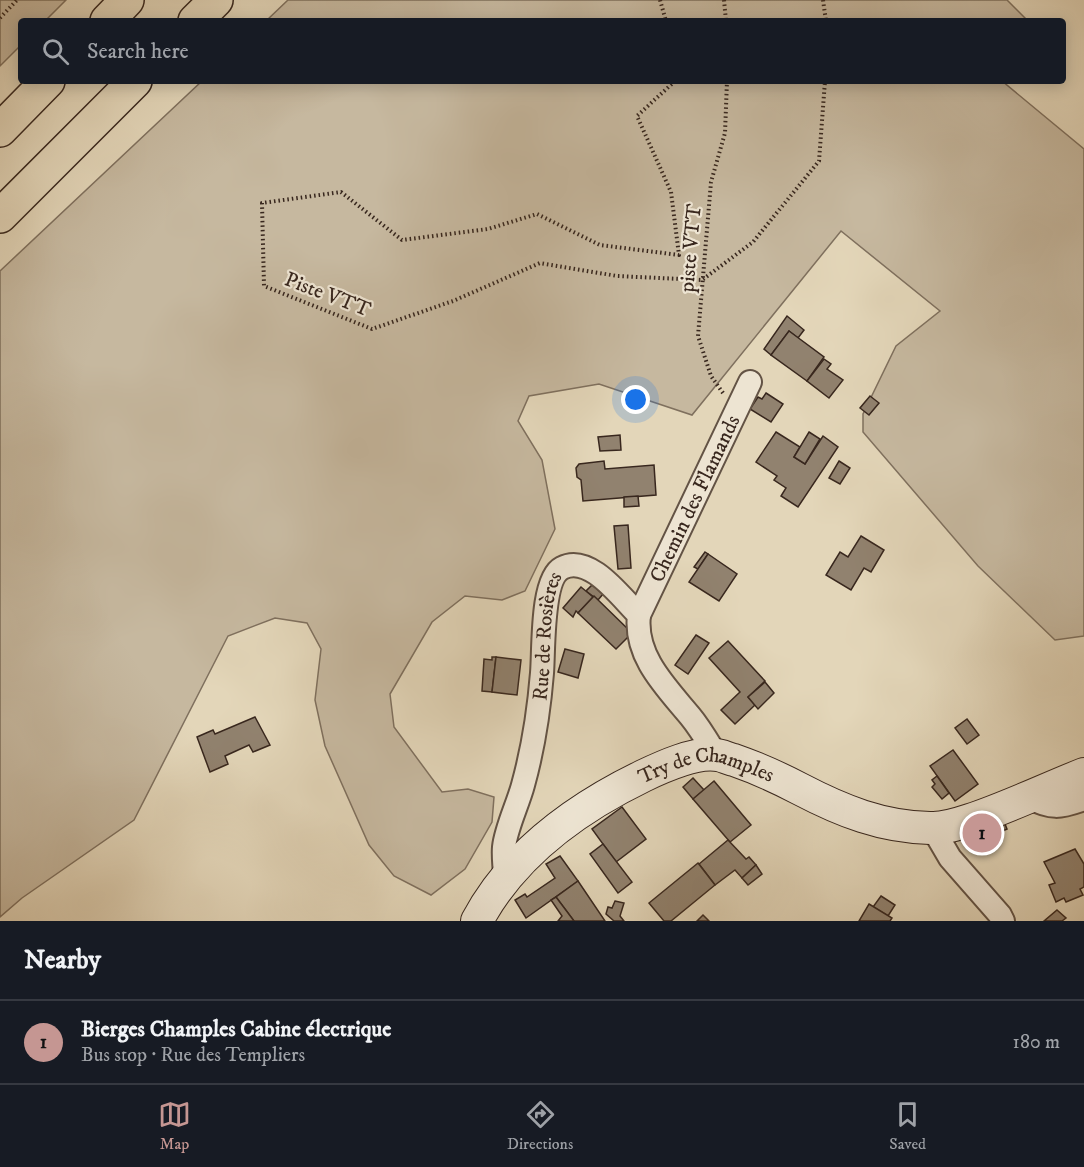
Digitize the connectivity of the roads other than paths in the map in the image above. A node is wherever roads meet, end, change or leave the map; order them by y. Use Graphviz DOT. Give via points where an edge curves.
graph roads {
  1 [pos="127,0"];
  2 [pos="216,0"];
  3 [pos="110,18"];
  4 [pos="198,18"];
  5 [pos="45,84"];
  6 [pos="132,84"];
  7 [pos="0,130"];
  8 [pos="0,216"];
  9 [pos="750,382"];
  10 [pos="639,615"];
  11 [pos="716,755"];
  12 [pos="1084,774"];
  13 [pos="1028,797"];
  14 [pos="1084,799"];
  15 [pos="933,829"];
  16 [pos="505,879"];
  17 [pos="477,921"];
  18 [pos="1003,921"];
  1 -- 3 [label="highway"];
  2 -- 4 [label="highway"];
  5 -- 7 [label="highway"];
  6 -- 8 [label="highway"];
  9 -- 10 [label="street, Chemin des Flamands"];
  10 -- 11 [label="street" via="641,641 653,669"];
  10 -- 16 [label="street, Rue de Rosières" via="607,582 584,567 572,564 561,568 554,577 546,601 542,682 534,735 524,784 504,846"];
  11 -- 15 [label="street, Try de Champles" via="760,770 852,814 898,826"];
  11 -- 16 [label="street, Try de Champles" via="663,766 618,788 539,844"];
  12 -- 13 [label="street, Try de Champles"];
  13 -- 14 [label="street" via="1053,807"];
  13 -- 15 [label="street, Try de Champles" via="993,812"];
  15 -- 18 [label="street" via="951,858"];
  16 -- 17 [label="street"];
}
